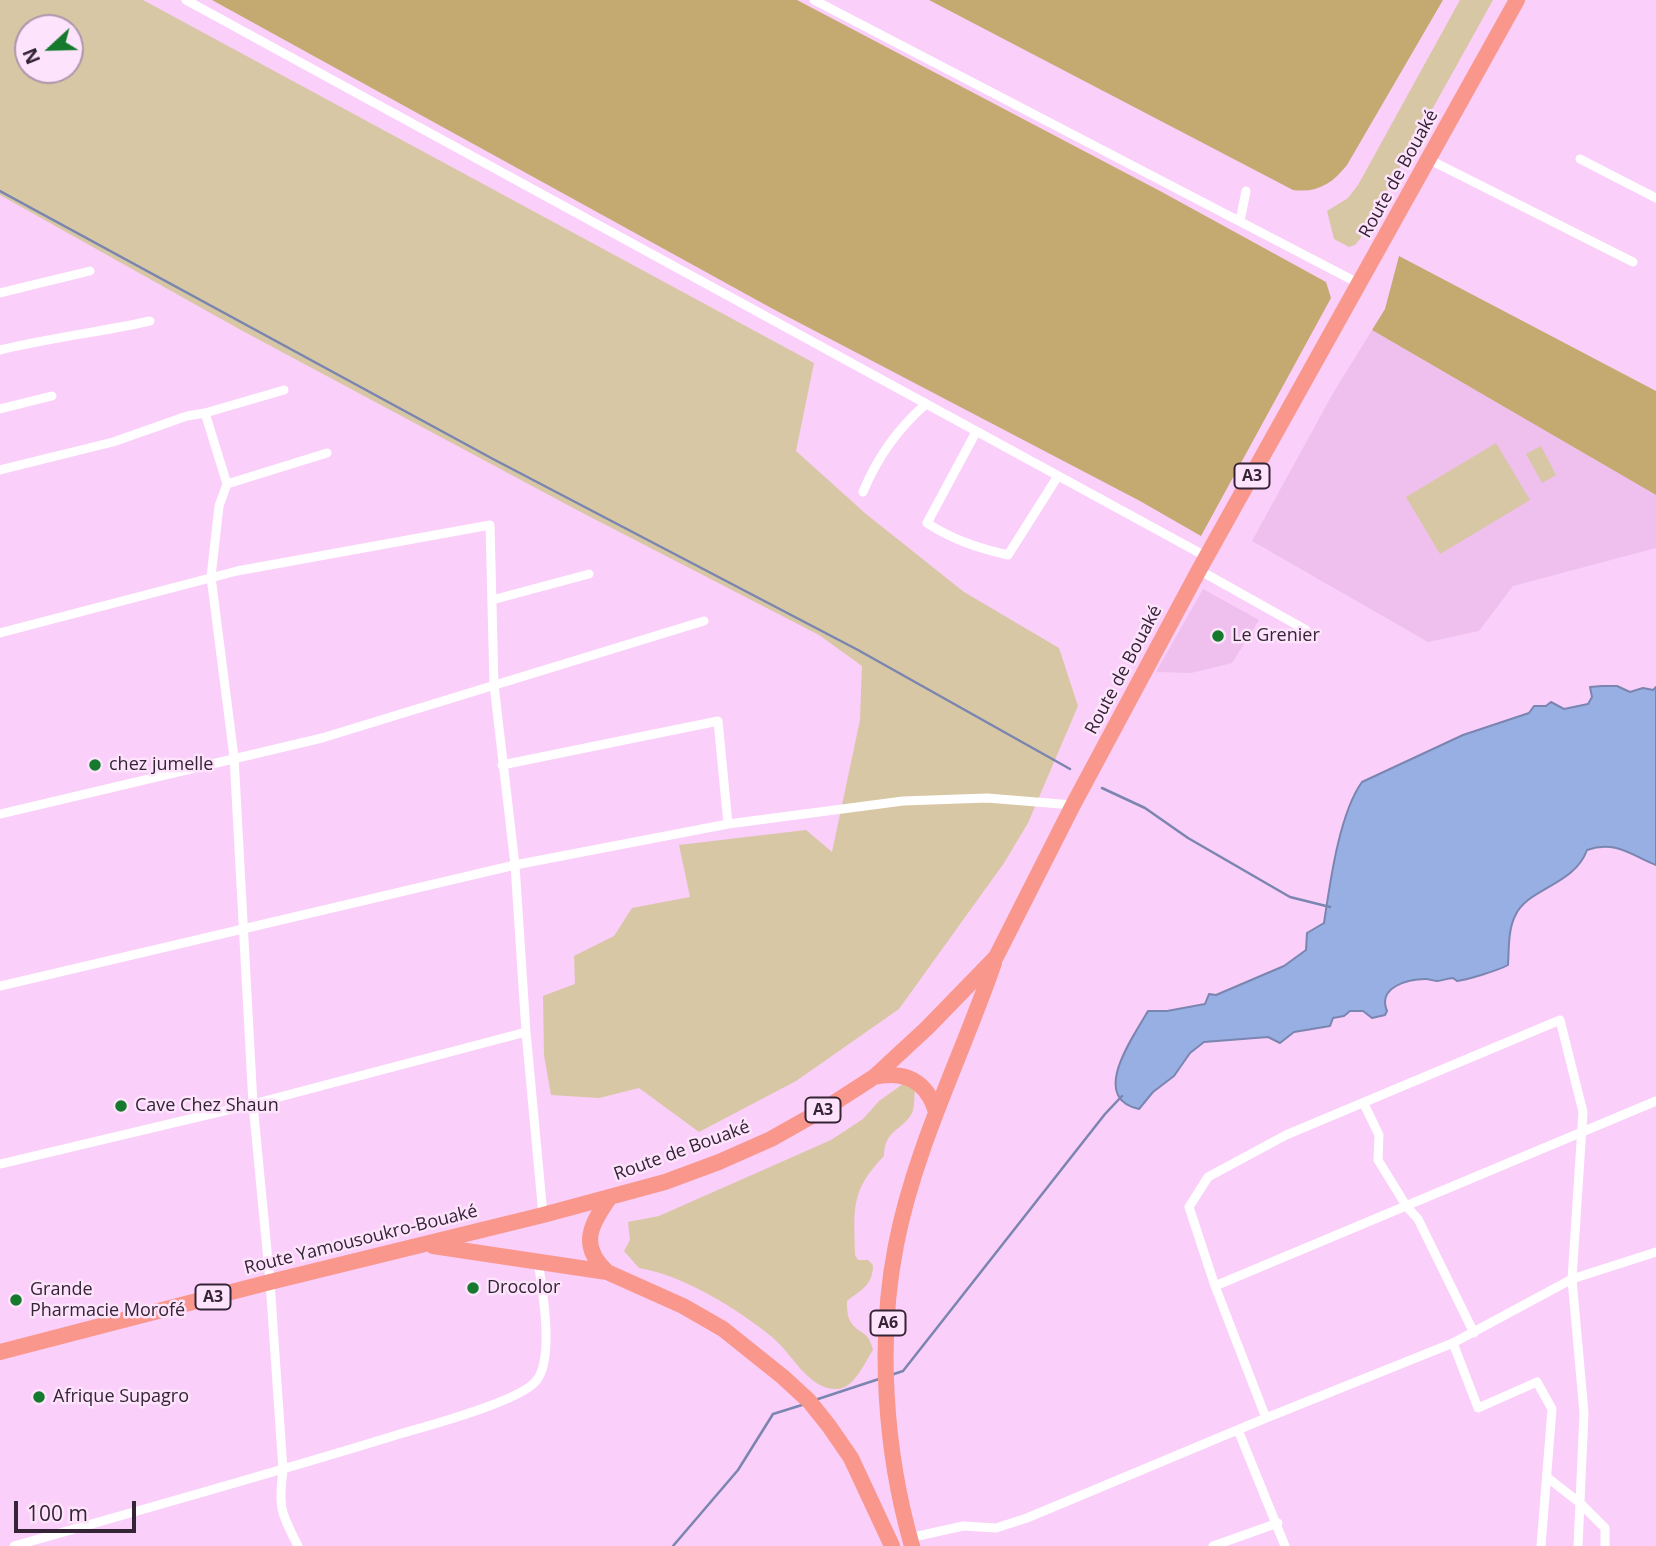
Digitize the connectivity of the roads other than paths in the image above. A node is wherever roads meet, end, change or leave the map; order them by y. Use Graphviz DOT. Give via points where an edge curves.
graph roads {
  1 [pos="186,0"];
  2 [pos="814,0"];
  3 [pos="1517,0"];
  4 [pos="1428,159"];
  5 [pos="1580,159"];
  6 [pos="1246,191"];
  7 [pos="1656,198"];
  8 [pos="1240,221"];
  9 [pos="1633,262"];
  10 [pos="90,271"];
  11 [pos="1360,284"];
  12 [pos="0,293"];
  13 [pos="150,321"];
  14 [pos="0,350"];
  15 [pos="284,390"];
  16 [pos="52,396"];
  17 [pos="926,404"];
  18 [pos="0,409"];
  19 [pos="205,413"];
  20 [pos="976,432"];
  21 [pos="327,453"];
  22 [pos="0,470"];
  23 [pos="1058,476"];
  24 [pos="227,484"];
  25 [pos="863,492"];
  26 [pos="1203,563"];
  27 [pos="589,573"];
  28 [pos="211,577"];
  29 [pos="492,600"];
  30 [pos="704,621"];
  31 [pos="1306,630"];
  32 [pos="0,633"];
  33 [pos="494,685"];
  34 [pos="234,758"];
  35 [pos="502,765"];
  36 [pos="1073,805"];
  37 [pos="0,814"];
  38 [pos="728,824"];
  39 [pos="515,865"];
  40 [pos="243,930"];
  41 [pos="996,957"];
  42 [pos="0,986"];
  43 [pos="526,1032"];
  44 [pos="874,1077"];
  45 [pos="1656,1101"];
  46 [pos="253,1104"];
  47 [pos="1364,1104"];
  48 [pos="936,1112"];
  49 [pos="1580,1133"];
  50 [pos="0,1164"];
  51 [pos="610,1198"];
  52 [pos="1407,1207"];
  53 [pos="543,1215"];
  54 [pos="427,1245"];
  55 [pos="1656,1252"];
  56 [pos="538,1261"];
  57 [pos="607,1272"];
  58 [pos="1572,1279"];
  59 [pos="270,1282"];
  60 [pos="1215,1286"];
  61 [pos="1474,1333"];
  62 [pos="1453,1343"];
  63 [pos="0,1352"];
  64 [pos="1266,1418"];
  65 [pos="1238,1430"];
  66 [pos="283,1470"];
  67 [pos="1548,1478"];
  68 [pos="1580,1503"];
  69 [pos="1278,1523"];
  70 [pos="911,1542"];
  71 [pos="891,1545"];
  72 [pos="14,1546"];
  73 [pos="298,1546"];
  74 [pos="1213,1546"];
  75 [pos="1285,1546"];
  76 [pos="1541,1546"];
  77 [pos="1578,1546"];
  78 [pos="1605,1546"];
  1 -- 17 [label="street"];
  2 -- 8 [label="street"];
  3 -- 4 [label="highway, Route de Bouaké / A3"];
  4 -- 9 [label="street"];
  4 -- 11 [label="highway, Route de Bouaké / A3"];
  5 -- 7 [label="street"];
  6 -- 8 [label="street"];
  8 -- 11 [label="street"];
  10 -- 12 [label="street"];
  11 -- 26 [label="highway, Route de Bouaké / A3"];
  13 -- 14 [label="street"];
  15 -- 19 [label="street"];
  16 -- 18 [label="street"];
  17 -- 20 [label="street"];
  17 -- 25 [label="street" via="889,443"];
  19 -- 22 [label="street"];
  19 -- 24 [label="street"];
  20 -- 23 [label="street"];
  20 -- 23 [label="street" via="927,523 947,536 1009,555"];
  21 -- 24 [label="street"];
  23 -- 26 [label="street" via="1157,528"];
  24 -- 28 [label="street" via="219,506"];
  26 -- 31 [label="street"];
  26 -- 36 [label="highway, Route de Bouaké / A3"];
  27 -- 29 [label="street"];
  28 -- 29 [label="street" via="490,525"];
  28 -- 32 [label="street"];
  28 -- 34 [label="street"];
  29 -- 33 [label="street"];
  30 -- 33 [label="street"];
  33 -- 34 [label="street" via="322,738"];
  33 -- 35 [label="street"];
  34 -- 37 [label="street"];
  34 -- 40 [label="street"];
  35 -- 38 [label="street" via="718,721"];
  35 -- 39 [label="street"];
  36 -- 38 [label="street" via="987,798 903,801"];
  36 -- 41 [label="highway, Route de Bouaké / A3"];
  38 -- 39 [label="street"];
  39 -- 40 [label="street"];
  39 -- 43 [label="street"];
  40 -- 42 [label="street"];
  40 -- 46 [label="street"];
  41 -- 44 [label="highway, Route de Bouaké / A3"];
  41 -- 48 [label="highway, A6"];
  43 -- 46 [label="street"];
  43 -- 53 [label="street"];
  44 -- 48 [label="highway" via="909,1078 926,1090"];
  44 -- 51 [label="highway, Route de Bouaké / A3" via="750,1148"];
  45 -- 49 [label="street"];
  46 -- 50 [label="street"];
  46 -- 59 [label="street"];
  47 -- 49 [label="street" via="1560,1020 1583,1112"];
  47 -- 52 [label="street" via="1379,1135 1378,1160"];
  47 -- 60 [label="street" via="1286,1135 1208,1177 1189,1207"];
  48 -- 70 [label="highway, A6" via="896,1245 889,1300 888,1414"];
  49 -- 52 [label="street"];
  49 -- 58 [label="street"];
  51 -- 53 [label="highway, Route Yamousoukro-Bouaké / A3"];
  51 -- 57 [label="highway" via="594,1221 590,1237 594,1257"];
  52 -- 60 [label="street"];
  52 -- 61 [label="street" via="1418,1219"];
  53 -- 54 [label="highway, Route Yamousoukro-Bouaké / A3"];
  54 -- 56 [label="highway"];
  54 -- 59 [label="highway, Route Yamousoukro-Bouaké / A3"];
  55 -- 58 [label="street"];
  56 -- 57 [label="highway"];
  56 -- 66 [label="street" via="547,1321 537,1381 514,1396 463,1415"];
  57 -- 71 [label="highway" via="723,1329 809,1401 851,1458"];
  58 -- 61 [label="street"];
  58 -- 68 [label="street" via="1584,1413"];
  59 -- 63 [label="highway, Route Yamousoukro-Bouaké / A3"];
  59 -- 66 [label="street"];
  60 -- 64 [label="street"];
  61 -- 62 [label="street"];
  62 -- 64 [label="street"];
  62 -- 67 [label="street" via="1478,1408 1537,1382 1552,1409"];
  64 -- 65 [label="street"];
  65 -- 69 [label="street"];
  65 -- 70 [label="street" via="1027,1518 996,1528 963,1526"];
  66 -- 72 [label="street"];
  66 -- 73 [label="street" via="281,1512"];
  67 -- 68 [label="street"];
  67 -- 76 [label="street"];
  68 -- 77 [label="street"];
  68 -- 78 [label="street" via="1605,1528"];
  69 -- 74 [label="street"];
  69 -- 75 [label="street"];
  70 -- 71 [label="highway"];
}
